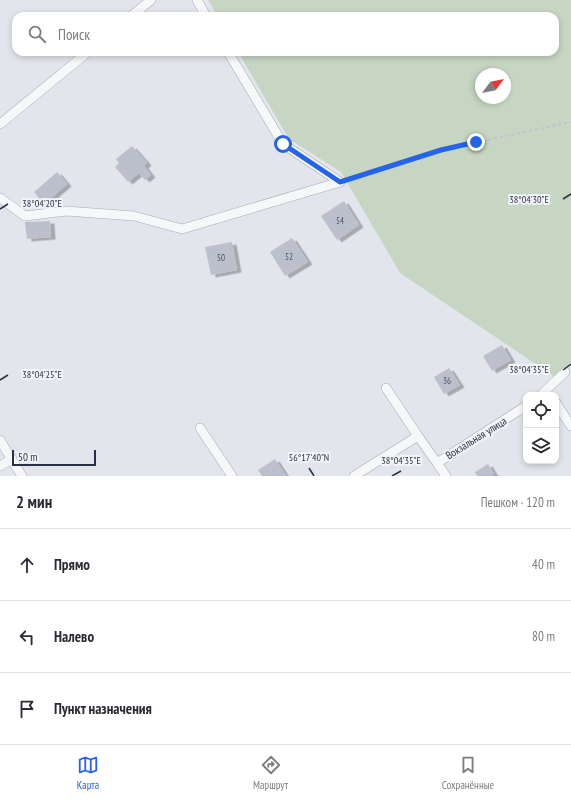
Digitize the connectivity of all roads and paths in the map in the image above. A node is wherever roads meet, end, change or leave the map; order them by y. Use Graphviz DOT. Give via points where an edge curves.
graph roads {
  1 [pos="151,0"];
  2 [pos="197,0"];
  3 [pos="137,12"];
  4 [pos="204,12"];
  5 [pos="83,56"];
  6 [pos="230,56"];
  7 [pos="571,122"];
  8 [pos="0,124"];
  9 [pos="340,182"];
  10 [pos="0,198"];
  11 [pos="565,372"];
  12 [pos="386,388"];
  13 [pos="549,392"];
  14 [pos="523,408"];
  15 [pos="559,408"];
  16 [pos="571,426"];
  17 [pos="200,428"];
  18 [pos="418,436"];
  19 [pos="0,440"];
  20 [pos="12,459"];
  21 [pos="437,463"];
  22 [pos="0,466"];
  23 [pos="22,476"];
  24 [pos="232,476"];
  25 [pos="354,476"];
  26 [pos="446,476"];
  1 -- 3 [label="street"];
  2 -- 4 [label="street"];
  5 -- 8 [label="street"];
  6 -- 9 [label="street" via="283,144"];
  7 -- 9 [label="path" via="441,150"];
  9 -- 10 [label="street" via="182,229 134,216 66,211 25,216"];
  11 -- 13 [label="street"];
  12 -- 18 [label="street, Вокзальная улица"];
  14 -- 21 [label="street, Вокзальная улица"];
  15 -- 16 [label="street"];
  17 -- 24 [label="street"];
  18 -- 21 [label="street, Вокзальная улица"];
  18 -- 25 [label="street"];
  19 -- 20 [label="street"];
  20 -- 22 [label="street"];
  20 -- 23 [label="street"];
  21 -- 26 [label="street"];
}
